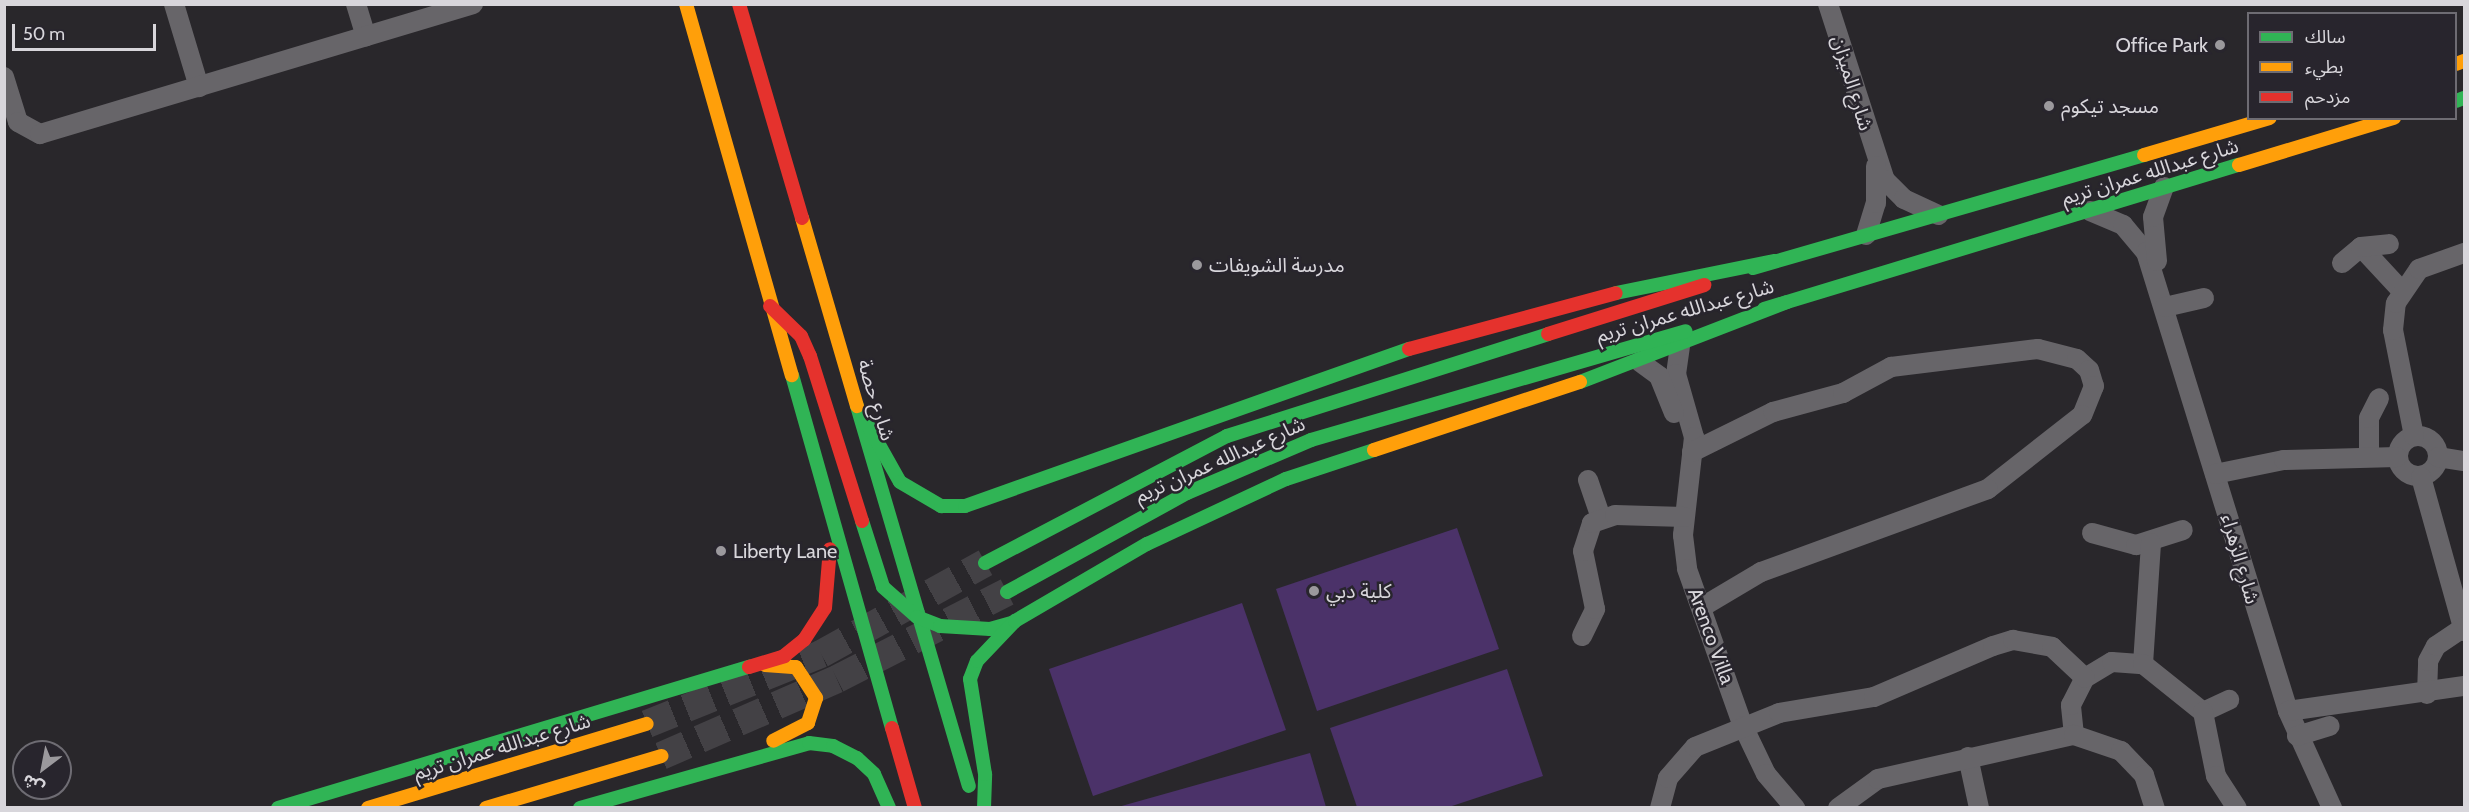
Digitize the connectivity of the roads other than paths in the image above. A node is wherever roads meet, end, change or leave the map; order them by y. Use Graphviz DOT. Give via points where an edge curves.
graph roads {
  1 [pos="174,4"];
  2 [pos="356,4"];
  3 [pos="473,4"];
  4 [pos="686,4"];
  5 [pos="739,4"];
  6 [pos="1828,4"];
  7 [pos="366,37"];
  8 [pos="4,77"];
  9 [pos="199,87"];
  10 [pos="2263,120"];
  11 [pos="2387,120"];
  12 [pos="1876,161"];
  13 [pos="2164,187"];
  14 [pos="2090,211"];
  15 [pos="1939,215"];
  16 [pos="1866,235"];
  17 [pos="2389,244"];
  18 [pos="2361,247"];
  19 [pos="2464,253"];
  20 [pos="1775,261"];
  21 [pos="2342,263"];
  22 [pos="2401,290"];
  23 [pos="2204,298"];
  24 [pos="1787,302"];
  25 [pos="769,306"];
  26 [pos="2165,306"];
  27 [pos="1680,346"];
  28 [pos="1640,362"];
  29 [pos="2379,398"];
  30 [pos="860,411"];
  31 [pos="2414,436"];
  32 [pos="1692,450"];
  33 [pos="2369,456"];
  34 [pos="2397,457"];
  35 [pos="2438,457"];
  36 [pos="2463,463"];
  37 [pos="2215,474"];
  38 [pos="2421,477"];
  39 [pos="1588,480"];
  40 [pos="825,500"];
  41 [pos="1601,518"];
  42 [pos="1684,518"];
  43 [pos="2182,530"];
  44 [pos="2092,533"];
  45 [pos="2151,543"];
  46 [pos="985,563"];
  47 [pos="1007,592"];
  48 [pos="1701,607"];
  49 [pos="917,617"];
  50 [pos="1015,621"];
  51 [pos="2464,629"];
  52 [pos="1582,636"];
  53 [pos="2143,664"];
  54 [pos="765,665"];
  55 [pos="2085,678"];
  56 [pos="2464,686"];
  57 [pos="2427,694"];
  58 [pos="2229,700"];
  59 [pos="2288,711"];
  60 [pos="2203,712"];
  61 [pos="888,713"];
  62 [pos="647,724"];
  63 [pos="1743,726"];
  64 [pos="2330,726"];
  65 [pos="2074,735"];
  66 [pos="2297,736"];
  67 [pos="661,756"];
  68 [pos="1968,757"];
  69 [pos="731,764"];
  70 [pos="925,785"];
  71 [pos="278,807"];
  72 [pos="368,807"];
  73 [pos="486,807"];
  74 [pos="580,807"];
  75 [pos="889,807"];
  76 [pos="915,807"];
  77 [pos="976,807"];
  78 [pos="984,807"];
  79 [pos="1660,807"];
  80 [pos="1795,807"];
  81 [pos="1838,807"];
  82 [pos="1979,807"];
  83 [pos="2155,807"];
  84 [pos="2237,807"];
  85 [pos="2332,807"];
  1 -- 9 [label="street"];
  2 -- 7 [label="street"];
  3 -- 7 [label="street"];
  4 -- 25 [label="main road"];
  5 -- 30 [label="main road, شارع حصة"];
  6 -- 12 [label="street, شارع الميزان"];
  7 -- 9 [label="street"];
  8 -- 9 [label="street" via="18,122 40,134"];
  10 -- 15 [label="main road, شارع عبدالله عمران تريم"];
  11 -- 13 [label="main road, شارع عبدالله عمران تريم"];
  12 -- 15 [label="street, شارع الميزان" via="1904,199"];
  12 -- 16 [label="street, شارع الميزان" via="1877,195"];
  13 -- 14 [label="main road, شارع عبدالله عمران تريم"];
  13 -- 26 [label="street, شارع الزهراء" via="2151,233"];
  14 -- 24 [label="main road, شارع عبدالله عمران تريم"];
  14 -- 26 [label="street, شارع الزهراء" via="2116,220 2137,237"];
  15 -- 16 [label="main road, شارع عبدالله عمران تريم"];
  16 -- 20 [label="main road, شارع عبدالله عمران تريم"];
  17 -- 18 [label="street"];
  18 -- 21 [label="street"];
  18 -- 22 [label="street"];
  19 -- 22 [label="street" via="2430,261"];
  20 -- 30 [label="main road" via="1648,285 1450,335 1234,407 965,506 941,506 900,482"];
  20 -- 46 [label="main road, شارع عبدالله عمران تريم" via="1227,436"];
  22 -- 31 [label="street" via="2393,330"];
  23 -- 26 [label="street"];
  24 -- 27 [label="main road"];
  24 -- 47 [label="main road, شارع عبدالله عمران تريم" via="1311,440 1187,493"];
  25 -- 40 [label="main road"];
  25 -- 49 [label="main road" via="794,327 810,356 883,587"];
  26 -- 37 [label="street, شارع الزهراء"];
  27 -- 28 [label="main road"];
  27 -- 32 [label="street, Arenco Villa" via="1676,374 1694,431"];
  28 -- 32 [label="street" via="1659,376"];
  28 -- 50 [label="main road" via="1286,480 1147,544"];
  29 -- 33 [label="street" via="2369,418"];
  30 -- 49 [label="main road, شارع حصة"];
  31 -- 34 [label="street" via="2402,444"];
  31 -- 35 [label="street" via="2433,443"];
  32 -- 42 [label="street, Arenco Villa"];
  32 -- 48 [label="street" via="1773,412 1843,393 1883,369 1988,351 2063,353 2089,370 2094,386 2082,415 1988,489 1761,572"];
  33 -- 34 [label="street"];
  33 -- 37 [label="street" via="2284,459"];
  34 -- 38 [label="street" via="2402,470"];
  35 -- 36 [label="street"];
  35 -- 38 [label="street" via="2433,470"];
  37 -- 59 [label="street, شارع الزهراء"];
  38 -- 51 [label="street" via="2428,541"];
  39 -- 41 [label="street"];
  40 -- 54 [label="main road" via="831,566 825,608 804,640"];
  40 -- 61 [label="main road"];
  41 -- 42 [label="street"];
  41 -- 52 [label="street" via="1583,541 1595,609"];
  42 -- 48 [label="street, Arenco Villa" via="1687,569"];
  43 -- 45 [label="street"];
  44 -- 45 [label="street" via="2121,543"];
  45 -- 53 [label="street"];
  48 -- 63 [label="street, Arenco Villa"];
  49 -- 50 [label="main road" via="964,630"];
  49 -- 77 [label="main road, شارع حصة"];
  50 -- 78 [label="main road" via="977,661 970,679 985,774"];
  51 -- 57 [label="street" via="2448,635 2428,661"];
  53 -- 55 [label="street" via="2112,662"];
  53 -- 60 [label="street"];
  54 -- 69 [label="main road" via="783,663 806,675 813,686 814,711 799,731 745,752"];
  54 -- 71 [label="main road"];
  55 -- 63 [label="street" via="2052,647 2013,640 1855,703 1788,711"];
  55 -- 65 [label="street" via="2072,705"];
  56 -- 57 [label="street"];
  57 -- 59 [label="street"];
  58 -- 60 [label="street"];
  59 -- 66 [label="street, شارع الزهراء"];
  60 -- 84 [label="street" via="2213,767"];
  61 -- 70 [label="main road"];
  61 -- 76 [label="main road"];
  62 -- 72 [label="main road, شارع عبدالله عمران تريم"];
  63 -- 79 [label="street" via="1695,747 1680,761"];
  63 -- 80 [label="street, Arenco Villa" via="1766,774"];
  64 -- 66 [label="street"];
  65 -- 68 [label="street"];
  65 -- 83 [label="street" via="2121,751 2144,775"];
  66 -- 85 [label="street, شارع الزهراء"];
  67 -- 73 [label="main road"];
  68 -- 81 [label="street" via="1878,779"];
  68 -- 82 [label="street"];
  69 -- 74 [label="main road"];
  69 -- 75 [label="main road" via="809,743 834,746 874,774"];
}
